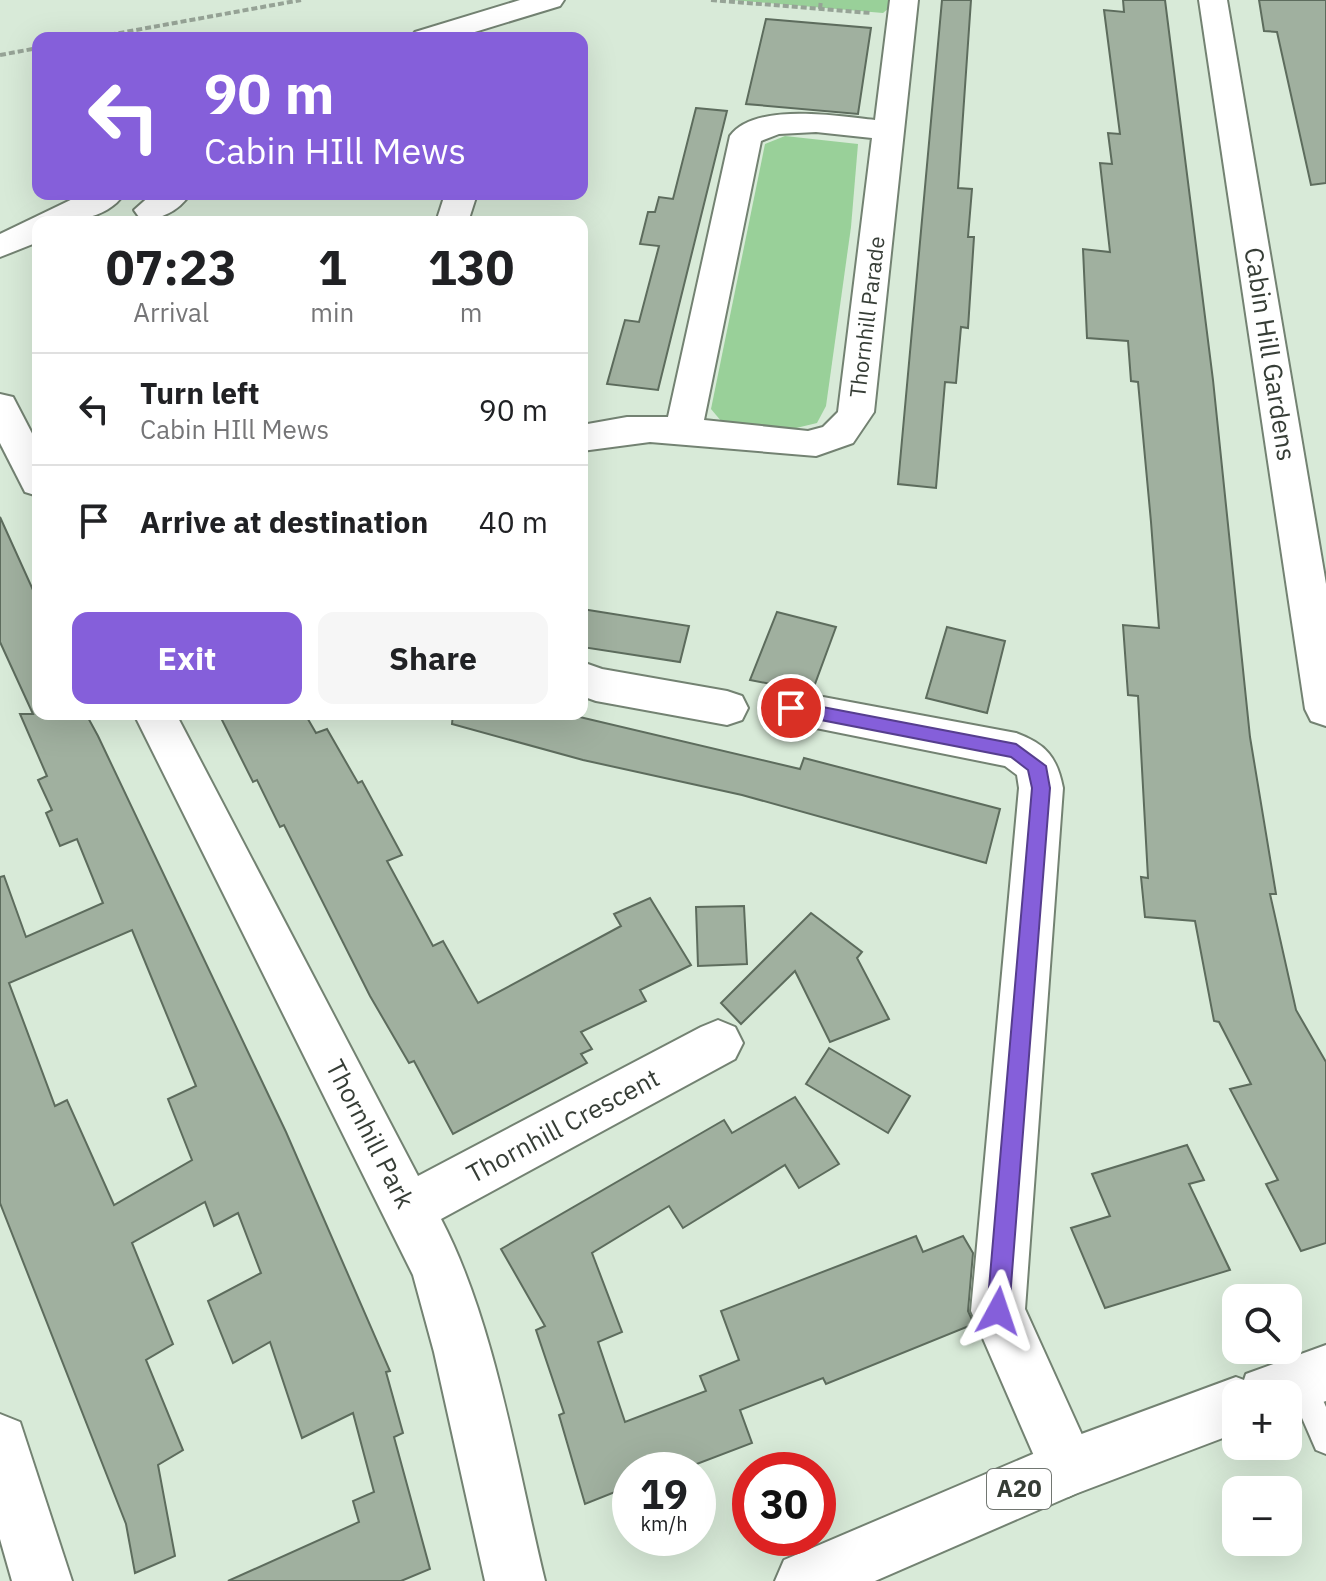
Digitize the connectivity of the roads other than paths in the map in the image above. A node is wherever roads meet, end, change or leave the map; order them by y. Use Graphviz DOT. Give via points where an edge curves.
graph roads {
  1 [pos="550,0"];
  2 [pos="1213,0"];
  3 [pos="904,8"];
  4 [pos="444,32"];
  5 [pos="890,131"];
  6 [pos="96,200"];
  7 [pos="64,216"];
  8 [pos="32,232"];
  9 [pos="0,247"];
  10 [pos="0,406"];
  11 [pos="683,433"];
  12 [pos="588,436"];
  13 [pos="32,470"];
  14 [pos="588,681"];
  15 [pos="727,708"];
  16 [pos="791,708"];
  17 [pos="1326,709"];
  18 [pos="158,720"];
  19 [pos="718,1043"];
  20 [pos="408,1209"];
  21 [pos="1302,1393"];
  22 [pos="1222,1410"];
  23 [pos="1326,1440"];
  24 [pos="0,1442"];
  25 [pos="1068,1468"];
  26 [pos="42,1581"];
  27 [pos="515,1581"];
  28 [pos="805,1581"];
  1 -- 4 [label="main road"];
  2 -- 17 [label="main road, Cabin Hill Gardens"];
  3 -- 5 [label="main road, Thornhill Parade"];
  5 -- 11 [label="main road" via="781,123 746,136"];
  5 -- 11 [label="main road, Thornhill Parade" via="856,412 847,430 829,440 801,444"];
  6 -- 7 [label="main road"];
  8 -- 9 [label="main road"];
  10 -- 13 [label="main road"];
  11 -- 12 [label="main road, Thornhill Parade" via="635,429"];
  14 -- 15 [label="main road"];
  16 -- 25 [label="main road" via="1016,751 1037,766 1041,788 998,1311"];
  18 -- 20 [label="main road, Thornhill Park"];
  19 -- 20 [label="main road, Thornhill Crescent"];
  20 -- 27 [label="main road, Thornhill Park" via="438,1268"];
  21 -- 23 [label="lane"];
  22 -- 25 [label="main road, A20"];
  24 -- 26 [label="main road"];
  25 -- 28 [label="main road, A20"];
}
